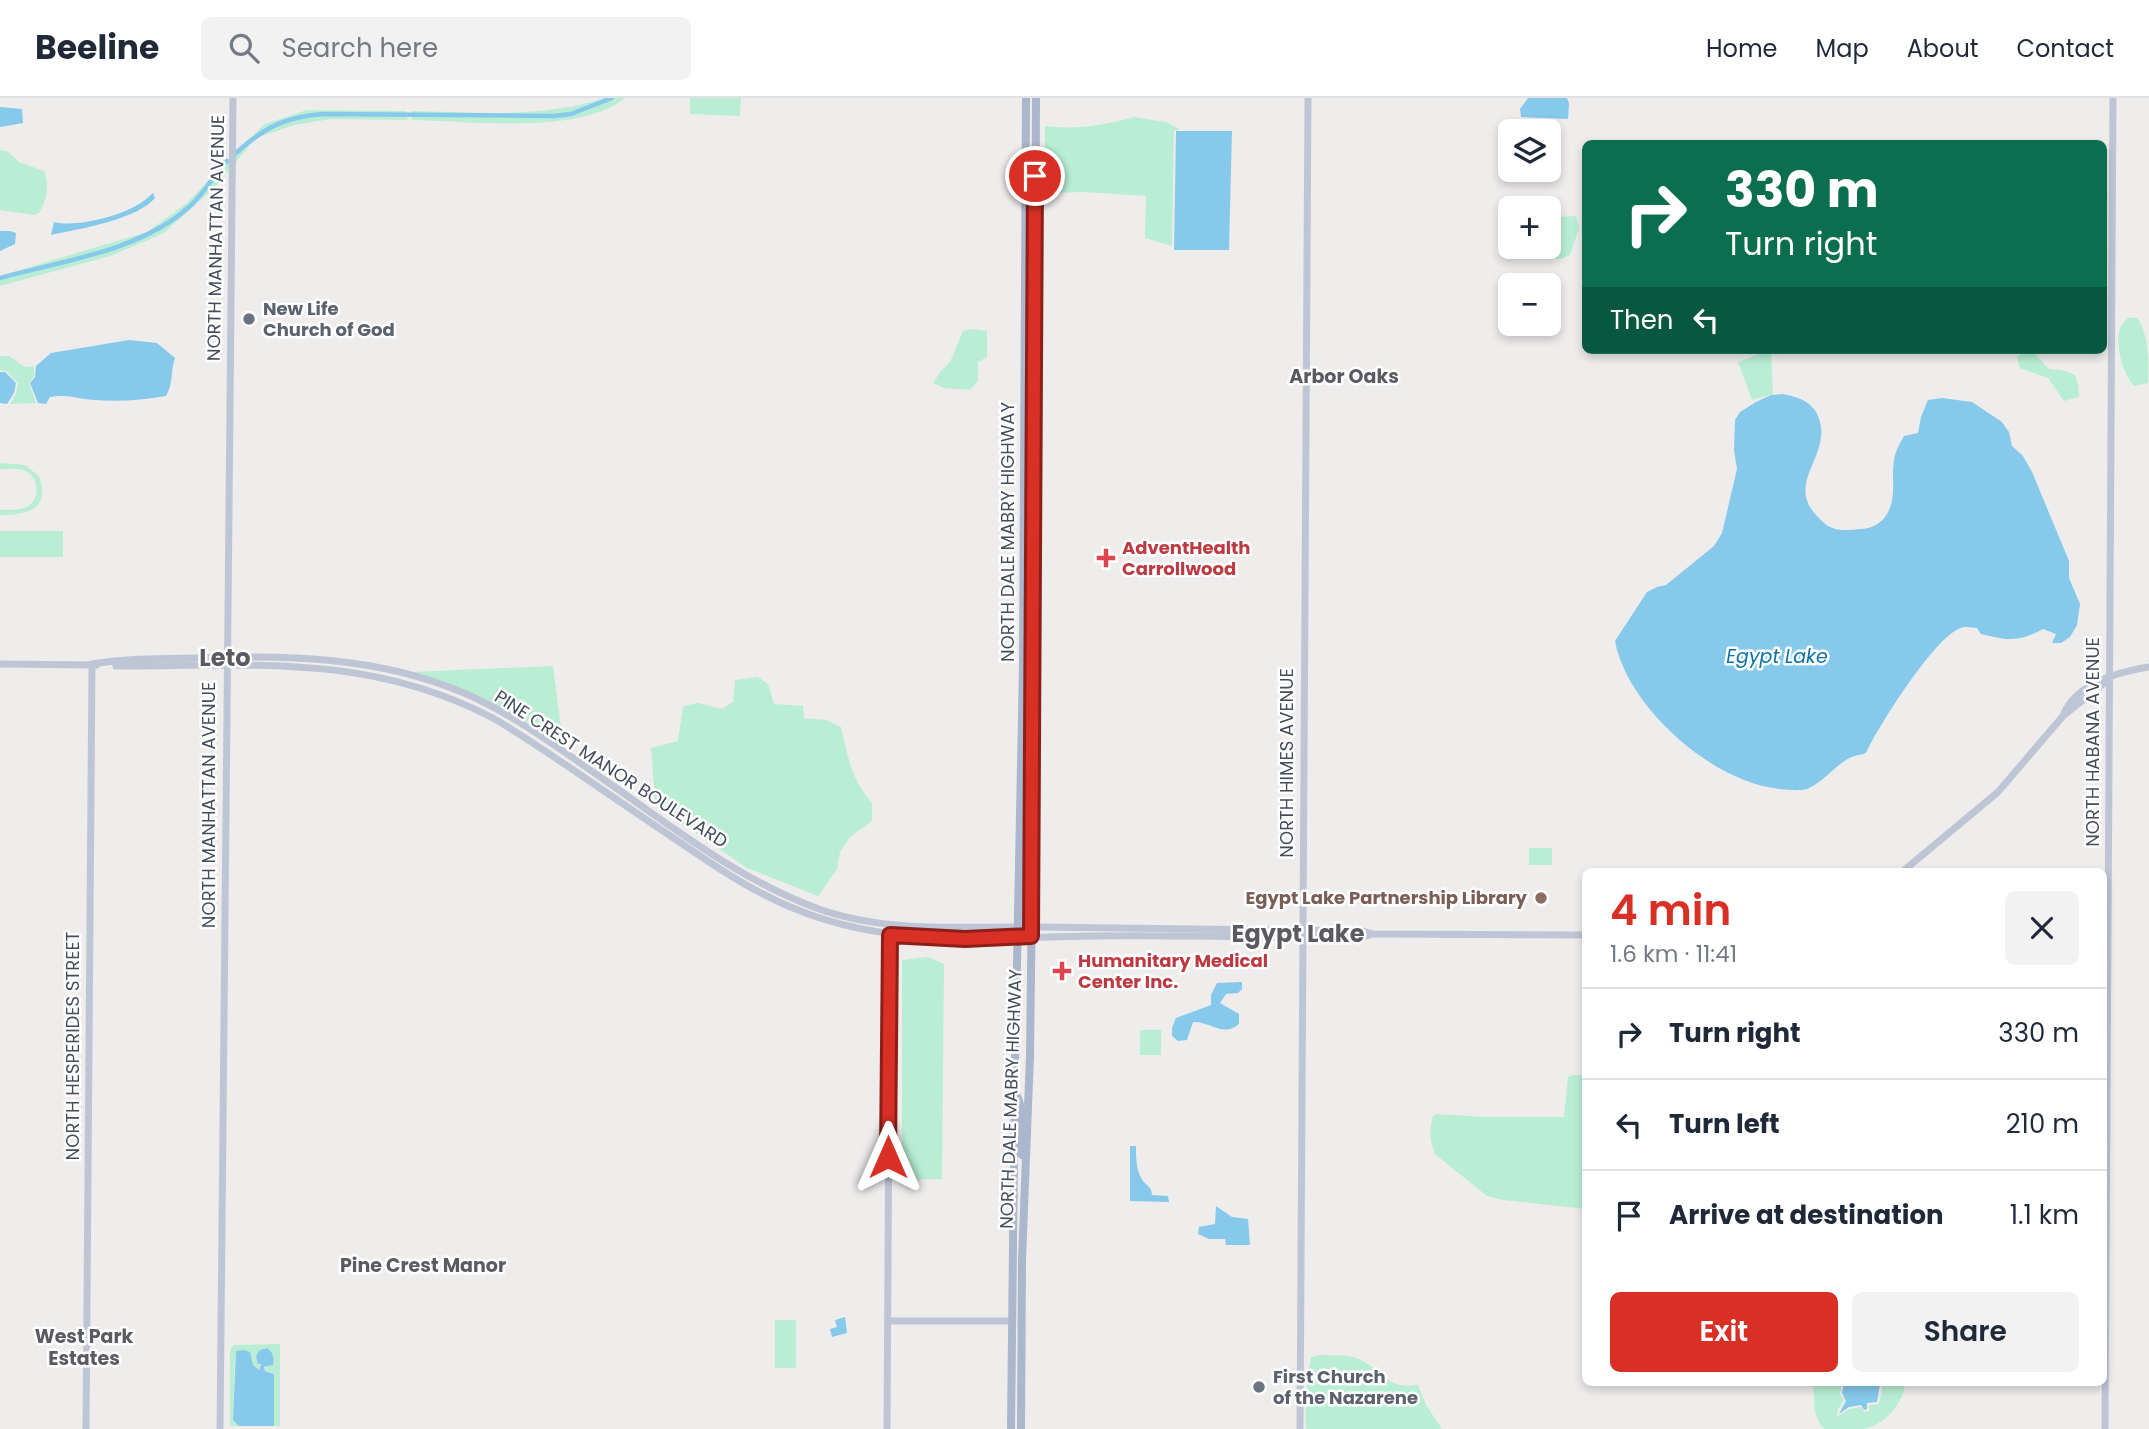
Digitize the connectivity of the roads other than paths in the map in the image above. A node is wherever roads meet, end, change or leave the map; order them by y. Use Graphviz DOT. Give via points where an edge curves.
graph roads {
  1 [pos="233,98"];
  2 [pos="1026,98"];
  3 [pos="1034,98"];
  4 [pos="1308,98"];
  5 [pos="2113,98"];
  6 [pos="1026,121"];
  7 [pos="1035,199"];
  8 [pos="1025,244"];
  9 [pos="1035,313"];
  10 [pos="1024,457"];
  11 [pos="1034,492"];
  12 [pos="1024,507"];
  13 [pos="1033,594"];
  14 [pos="226,661"];
  15 [pos="0,664"];
  16 [pos="92,664"];
  17 [pos="1028,666"];
  18 [pos="2149,667"];
  19 [pos="2108,679"];
  20 [pos="1907,868"];
  21 [pos="840,923"];
  22 [pos="890,924"];
  23 [pos="1018,926"];
  24 [pos="1031,926"];
  25 [pos="938,927"];
  26 [pos="2107,929"];
  27 [pos="1302,934"];
  28 [pos="890,935"];
  29 [pos="1582,935"];
  30 [pos="1031,936"];
  31 [pos="1018,937"];
  32 [pos="1015,1064"];
  33 [pos="1028,1090"];
  34 [pos="1015,1093"];
  35 [pos="1025,1164"];
  36 [pos="1014,1192"];
  37 [pos="1023,1212"];
  38 [pos="1013,1236"];
  39 [pos="1022,1255"];
  40 [pos="888,1321"];
  41 [pos="1016,1321"];
  42 [pos="1011,1373"];
  43 [pos="2105,1386"];
  44 [pos="1021,1426"];
  45 [pos="86,1429"];
  46 [pos="220,1429"];
  47 [pos="887,1429"];
  48 [pos="1012,1429"];
  49 [pos="1300,1429"];
  50 [pos="2105,1429"];
  1 -- 14 [label="street, NORTH MANHATTAN AVENUE"];
  2 -- 6 [label="main road, NORTH DALE MABRY HIGHWAY"];
  3 -- 7 [label="main road, NORTH DALE MABRY HIGHWAY"];
  4 -- 27 [label="street, NORTH HIMES AVENUE"];
  5 -- 19 [label="street, NORTH HABANA AVENUE"];
  6 -- 7 [label="main road" via="1031,131"];
  6 -- 8 [label="main road, NORTH DALE MABRY HIGHWAY"];
  7 -- 9 [label="main road, NORTH DALE MABRY HIGHWAY"];
  8 -- 9 [label="main road"];
  8 -- 10 [label="main road, NORTH DALE MABRY HIGHWAY"];
  9 -- 11 [label="main road, NORTH DALE MABRY HIGHWAY"];
  10 -- 11 [label="main road" via="1028,484"];
  10 -- 12 [label="main road, NORTH DALE MABRY HIGHWAY"];
  11 -- 13 [label="main road, NORTH DALE MABRY HIGHWAY"];
  12 -- 13 [label="main road" via="1029,519 1028,583"];
  12 -- 17 [label="main road, NORTH DALE MABRY HIGHWAY"];
  13 -- 17 [label="main road, NORTH DALE MABRY HIGHWAY"];
  14 -- 16 [label="street"];
  14 -- 21 [label="street, PINE CREST MANOR BOULEVARD" via="365,673 461,704 523,737 723,872 770,899"];
  14 -- 22 [label="street, PINE CREST MANOR BOULEVARD" via="329,659 374,665 465,693 522,725 775,890 821,910"];
  14 -- 46 [label="street, NORTH MANHATTAN AVENUE"];
  15 -- 16 [label="street"];
  16 -- 45 [label="street, NORTH HESPERIDES STREET"];
  17 -- 23 [label="main road, NORTH DALE MABRY HIGHWAY"];
  17 -- 24 [label="main road, NORTH DALE MABRY HIGHWAY"];
  18 -- 19 [label="street"];
  19 -- 20 [label="street" via="2095,681 2066,706 2063,716 1997,792"];
  19 -- 26 [label="street, NORTH HABANA AVENUE"];
  21 -- 22 [label="street, PINE CREST MANOR BOULEVARD"];
  21 -- 28 [label="street, PINE CREST MANOR BOULEVARD"];
  22 -- 25 [label="street, PINE CREST MANOR BOULEVARD"];
  23 -- 24 [label="street, PINE CREST MANOR BOULEVARD"];
  23 -- 25 [label="street, PINE CREST MANOR BOULEVARD"];
  23 -- 31 [label="main road, NORTH DALE MABRY HIGHWAY"];
  24 -- 27 [label="street, PINE CREST MANOR BOULEVARD"];
  24 -- 30 [label="main road, NORTH DALE MABRY HIGHWAY"];
  25 -- 28 [label="street, PINE CREST MANOR BOULEVARD"];
  27 -- 29 [label="street"];
  27 -- 30 [label="street, PINE CREST MANOR BOULEVARD"];
  27 -- 49 [label="street, NORTH HIMES AVENUE"];
  28 -- 31 [label="street, PINE CREST MANOR BOULEVARD"];
  28 -- 40 [label="street"];
  30 -- 31 [label="street, PINE CREST MANOR BOULEVARD"];
  30 -- 33 [label="main road, NORTH DALE MABRY HIGHWAY"];
  31 -- 32 [label="main road, NORTH DALE MABRY HIGHWAY"];
  32 -- 33 [label="main road" via="1021,1084"];
  32 -- 34 [label="main road, NORTH DALE MABRY HIGHWAY"];
  33 -- 35 [label="main road, NORTH DALE MABRY HIGHWAY"];
  34 -- 35 [label="main road" via="1021,1103 1020,1147"];
  34 -- 36 [label="main road, NORTH DALE MABRY HIGHWAY"];
  35 -- 37 [label="main road, NORTH DALE MABRY HIGHWAY"];
  36 -- 37 [label="main road"];
  36 -- 38 [label="main road, NORTH DALE MABRY HIGHWAY"];
  37 -- 39 [label="main road, NORTH DALE MABRY HIGHWAY"];
  38 -- 39 [label="main road"];
  38 -- 41 [label="main road, NORTH DALE MABRY HIGHWAY"];
  39 -- 41 [label="main road, NORTH DALE MABRY HIGHWAY"];
  40 -- 41 [label="street"];
  40 -- 47 [label="street"];
  41 -- 42 [label="main road, NORTH DALE MABRY HIGHWAY"];
  41 -- 44 [label="main road"];
  42 -- 44 [label="main road"];
  42 -- 48 [label="main road, NORTH DALE MABRY HIGHWAY"];
  43 -- 50 [label="street, NORTH HABANA AVENUE"];
}
